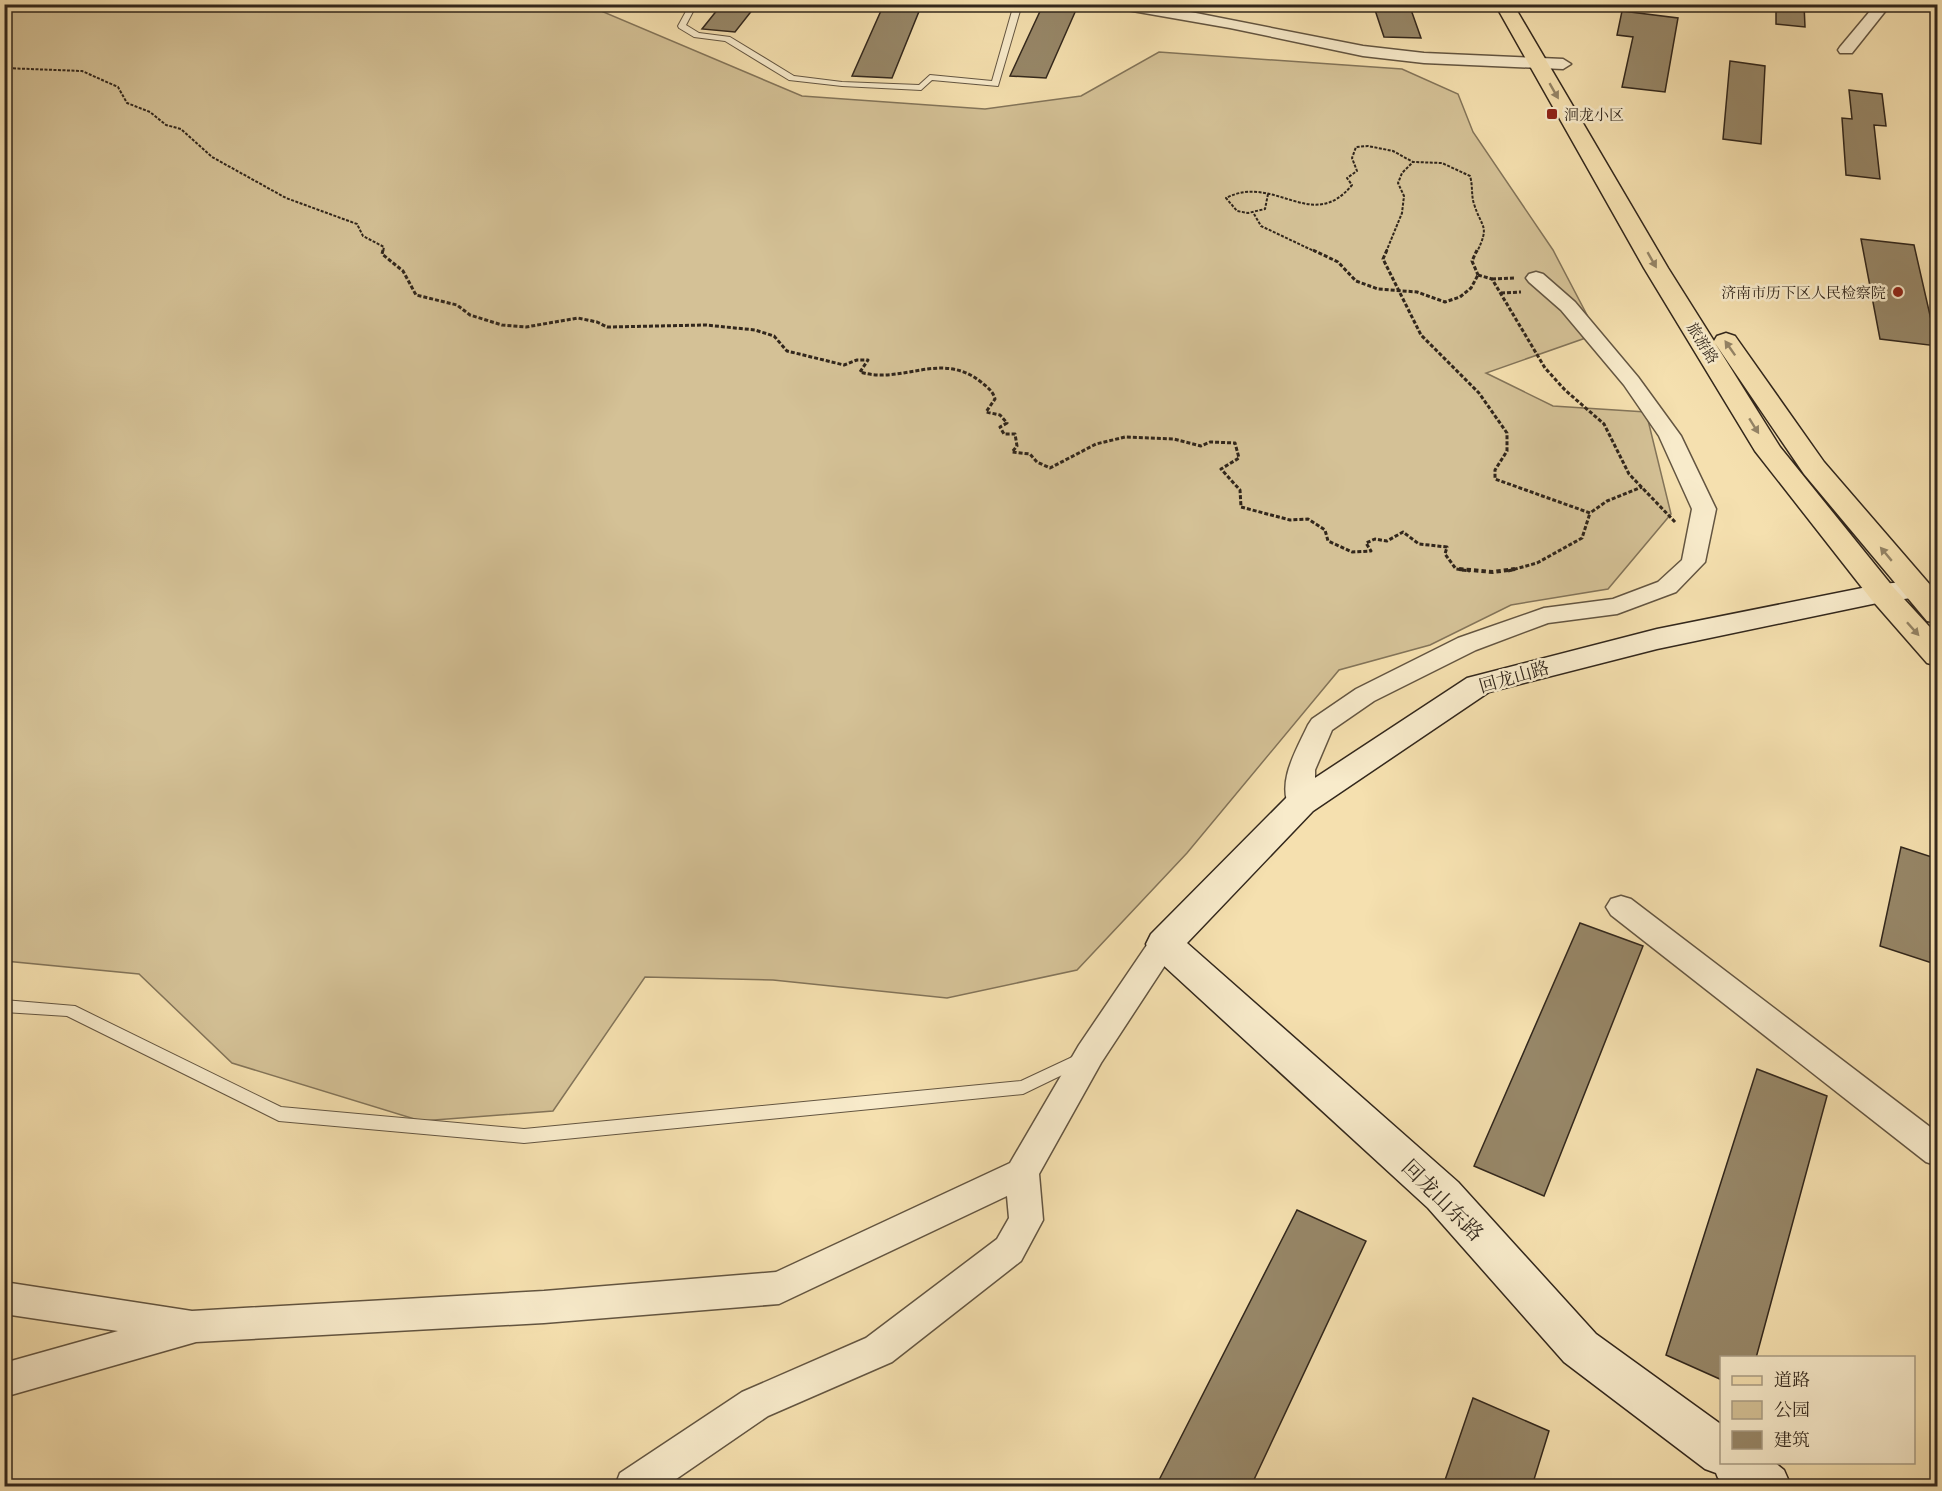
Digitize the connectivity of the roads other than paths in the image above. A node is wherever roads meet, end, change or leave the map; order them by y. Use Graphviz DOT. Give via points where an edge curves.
graph roads {
  1 [pos="694,4"];
  2 [pos="1018,4"];
  3 [pos="1121,4"];
  4 [pos="1504,4"];
  5 [pos="1526,4"];
  6 [pos="1884,4"];
  7 [pos="1846,50"];
  8 [pos="1551,64"];
  9 [pos="1536,278"];
  10 [pos="1926,590"];
  11 [pos="1882,593"];
  12 [pos="1938,614"];
  13 [pos="1938,656"];
  14 [pos="1301,802"];
  15 [pos="1621,907"];
  16 [pos="1164,944"];
  17 [pos="4,1006"];
  18 [pos="1090,1054"];
  19 [pos="1938,1152"];
  20 [pos="1022,1173"];
  21 [pos="4,1298"];
  22 [pos="196,1326"];
  23 [pos="4,1380"];
  24 [pos="1720,1452"];
  25 [pos="1738,1464"];
  26 [pos="634,1486"];
  27 [pos="1767,1486"];
  1 -- 2 [label="lane" via="682,26 697,34 727,39 792,78 921,88 930,77 995,84"];
  3 -- 8 [label="street" via="1363,51"];
  4 -- 8 [label="main road, 旅游路"];
  5 -- 8 [label="main road, 旅游路"];
  6 -- 7 [label="street"];
  10 -- 8 [label="main road, 旅游路, one-way" via="1814,468 1692,293"];
  8 -- 11 [label="main road, 旅游路, one-way" via="1656,268 1768,450"];
  9 -- 14 [label="street" via="1568,306 1631,381 1670,436 1704,509 1692,562 1667,587 1617,606 1544,616 1467,644 1365,695 1321,725 1301,771"];
  10 -- 11 [label="street, 回龙山路"];
  10 -- 12 [label="main road, 旅游路"];
  11 -- 13 [label="main road, 旅游路, one-way"];
  11 -- 14 [label="street, 回龙山路" via="1657,639 1478,685"];
  14 -- 16 [label="street, 回龙山路"];
  15 -- 19 [label="street"];
  16 -- 18 [label="street"];
  16 -- 24 [label="street, 回龙山东路" via="1443,1195 1580,1348"];
  17 -- 18 [label="lane" via="69,1010 279,1114 524,1136 1023,1087"];
  18 -- 20 [label="street"];
  20 -- 22 [label="street" via="779,1288 544,1307"];
  20 -- 26 [label="street" via="1026,1220 1008,1250 879,1350 755,1404"];
  21 -- 22 [label="street"];
  22 -- 23 [label="street"];
  25 -- 27 [label="street"];
}
